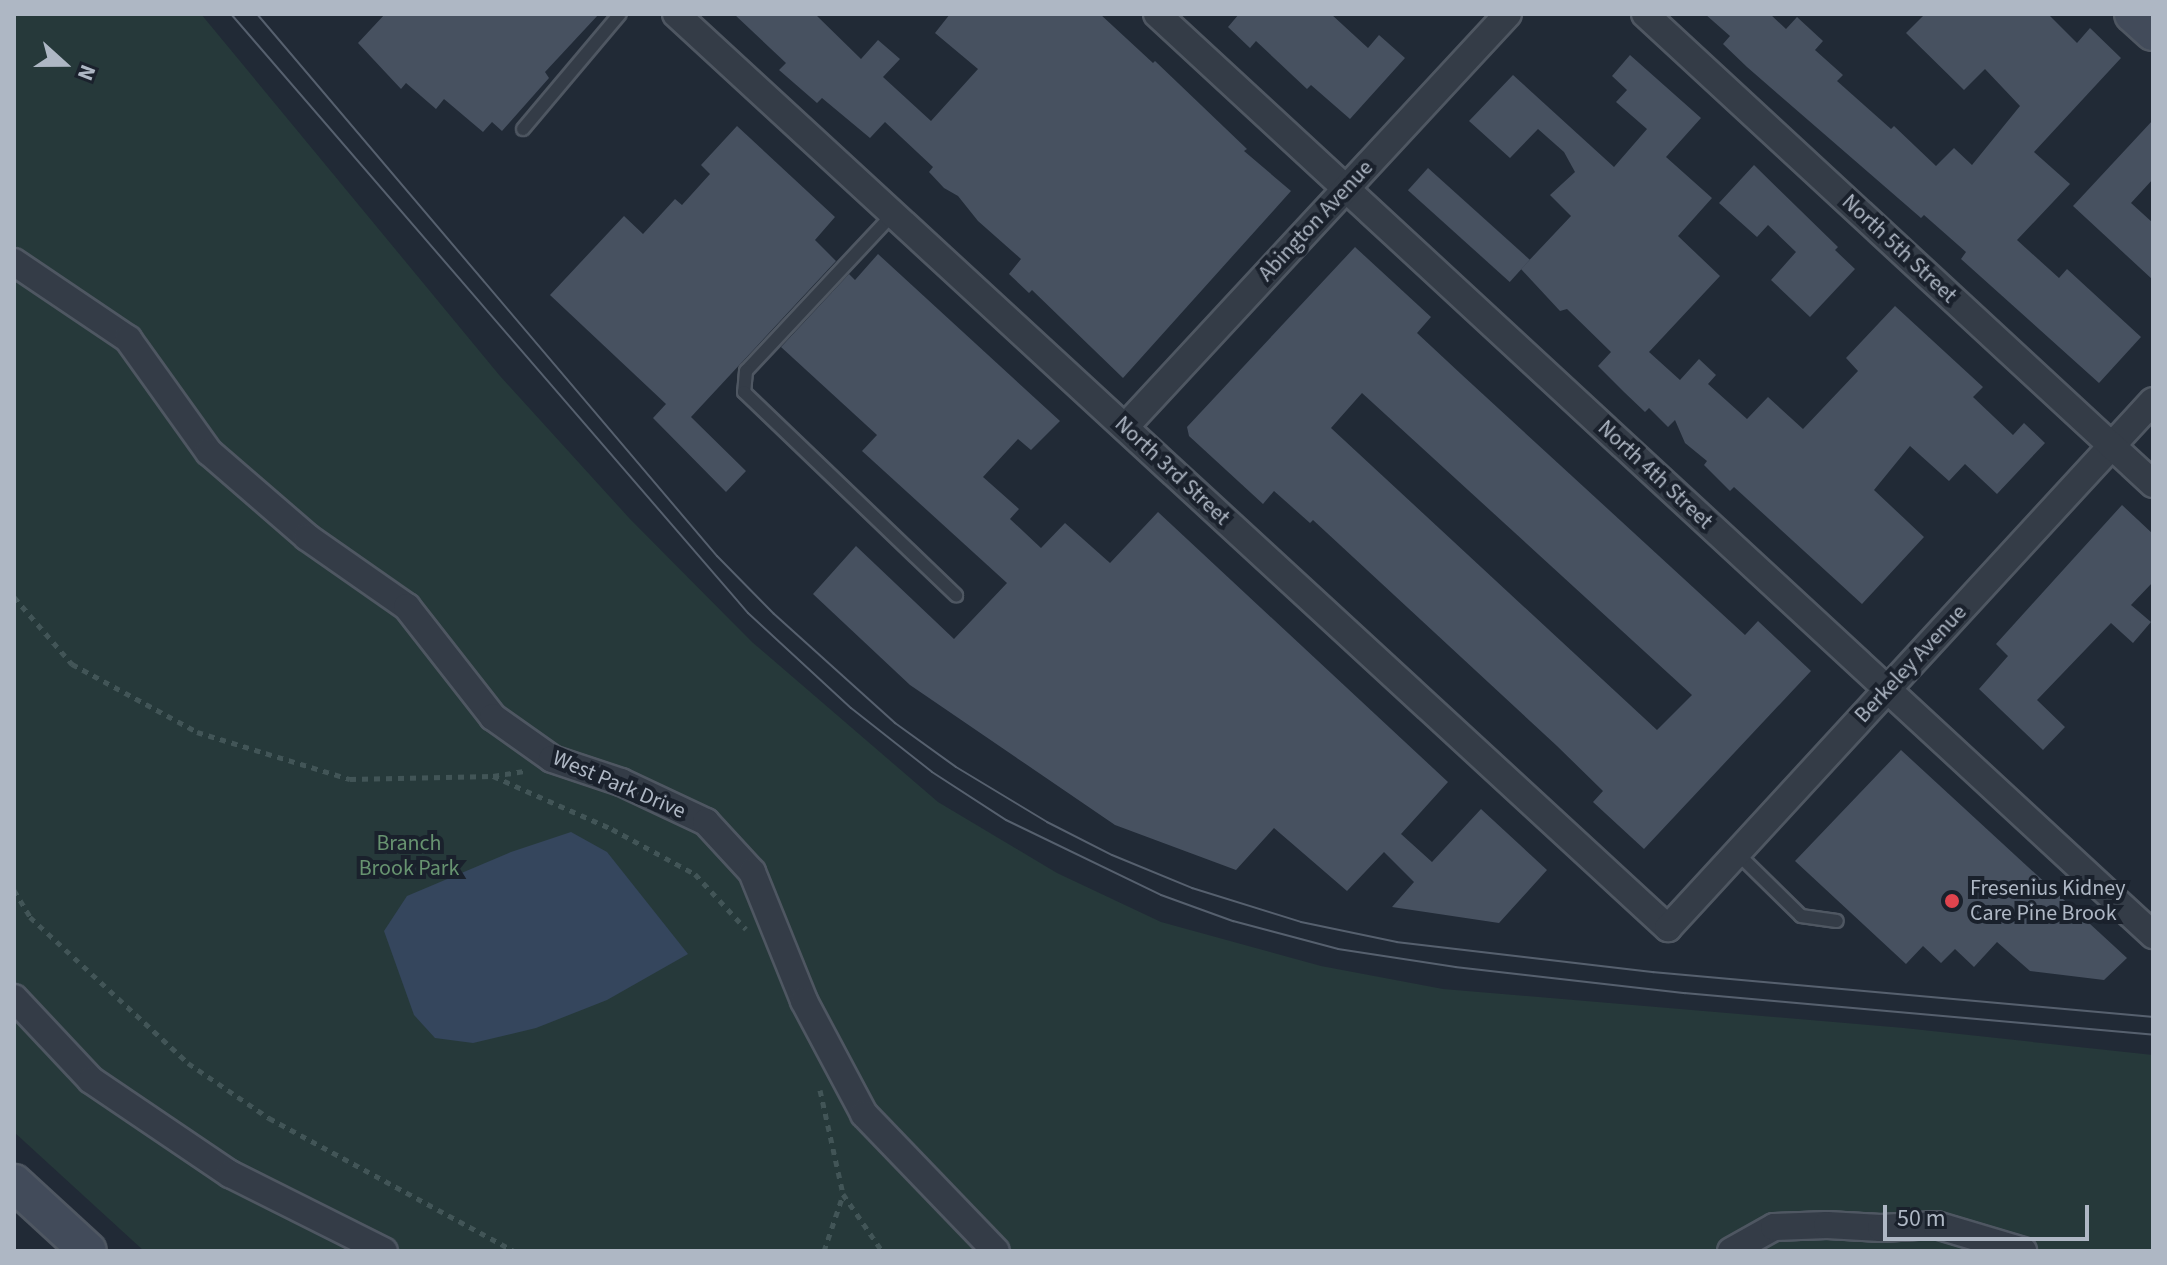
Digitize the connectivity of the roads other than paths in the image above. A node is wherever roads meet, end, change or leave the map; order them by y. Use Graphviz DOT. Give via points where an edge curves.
graph roads {
  1 [pos="620,14"];
  2 [pos="676,14"];
  3 [pos="1157,14"];
  4 [pos="1508,14"];
  5 [pos="1645,14"];
  6 [pos="2133,14"];
  7 [pos="2153,32"];
  8 [pos="523,129"];
  9 [pos="1346,189"];
  10 [pos="893,214"];
  11 [pos="14,262"];
  12 [pos="2153,401"];
  13 [pos="1125,427"];
  14 [pos="2112,446"];
  15 [pos="2153,484"];
  16 [pos="956,595"];
  17 [pos="1887,689"];
  18 [pos="1737,853"];
  19 [pos="1837,921"];
  20 [pos="1668,928"];
  21 [pos="2153,935"];
  22 [pos="14,998"];
  23 [pos="14,1183"];
  24 [pos="88,1251"];
  25 [pos="384,1251"];
  26 [pos="996,1251"];
  27 [pos="1731,1251"];
  28 [pos="2023,1251"];
  1 -- 8 [label="lane"];
  2 -- 10 [label="street, North 3rd Street"];
  3 -- 9 [label="street, North 4th Street"];
  4 -- 9 [label="street, Abington Avenue"];
  5 -- 14 [label="street, North 5th Street"];
  6 -- 7 [label="street"];
  9 -- 13 [label="street, Abington Avenue"];
  9 -- 17 [label="street, North 4th Street"];
  10 -- 13 [label="street, North 3rd Street"];
  10 -- 16 [label="lane" via="746,371 744,392"];
  11 -- 26 [label="street, West Park Drive" via="128,339 209,452 307,537 407,607 493,717 552,759 621,782 706,822 752,872 804,1001 864,1114"];
  12 -- 14 [label="street, Berkeley Avenue"];
  13 -- 20 [label="street, North 3rd Street"];
  14 -- 15 [label="street, North 5th Street"];
  14 -- 17 [label="street, Berkeley Avenue"];
  17 -- 18 [label="street, Berkeley Avenue"];
  17 -- 21 [label="street, North 4th Street"];
  18 -- 19 [label="lane" via="1801,916"];
  18 -- 20 [label="street, Berkeley Avenue"];
  22 -- 25 [label="street" via="91,1080 230,1174"];
  23 -- 24 [label="street"];
  27 -- 28 [label="street" via="1774,1227 1936,1225"];
}
